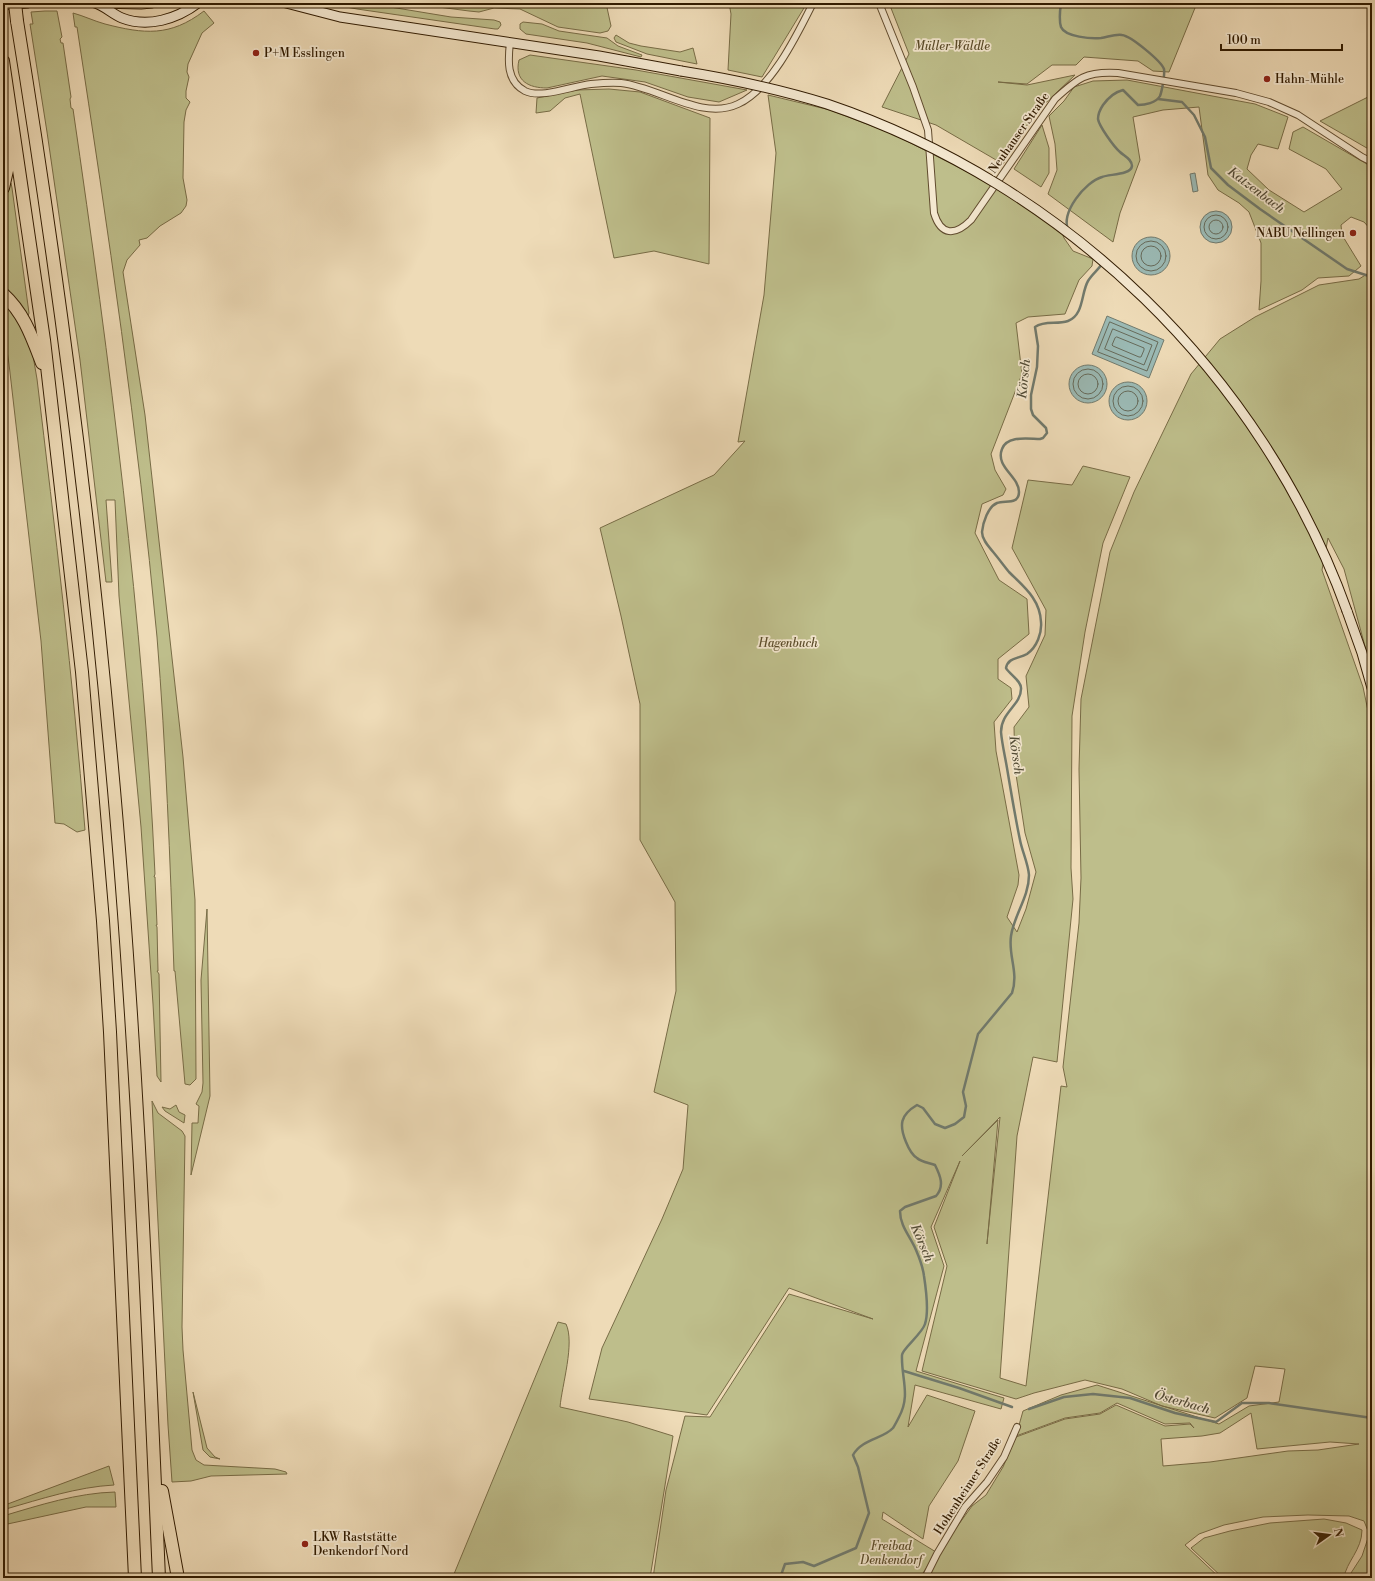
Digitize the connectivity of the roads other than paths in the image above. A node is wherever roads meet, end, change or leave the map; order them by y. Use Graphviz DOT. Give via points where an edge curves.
graph roads {
  1 [pos="15,3"];
  2 [pos="28,3"];
  3 [pos="96,3"];
  4 [pos="152,3"];
  5 [pos="198,3"];
  6 [pos="286,3"];
  7 [pos="812,3"];
  8 [pos="878,3"];
  9 [pos="3,5"];
  10 [pos="510,42"];
  11 [pos="3,61"];
  12 [pos="8,92"];
  13 [pos="1372,162"];
  14 [pos="3,188"];
  15 [pos="3,294"];
  16 [pos="49,383"];
  17 [pos="1372,688"];
  18 [pos="1017,1427"];
  19 [pos="153,1432"];
  20 [pos="135,1578"];
  21 [pos="159,1578"];
  22 [pos="178,1578"];
  23 [pos="925,1578"];
  1 -- 19 [label="highway, bridge" via="50,228 69,374 110,739 128,968"];
  2 -- 9 [label="main road"];
  3 -- 4 [label="main road"];
  3 -- 5 [label="main road" via="123,18 145,22 174,17"];
  6 -- 10 [label="main road" via="340,17"];
  7 -- 10 [label="street" via="770,77 745,101 728,108 705,108 647,88 620,83 590,84 541,94 532,93 519,87 510,74"];
  8 -- 13 [label="street, Neuhauser Straße" via="926,123 934,213 942,228 949,232 964,228 971,220 1055,99 1089,74 1107,72 1152,78 1253,97 1298,114"];
  10 -- 17 [label="main road, bridge" via="726,78 827,105 887,127 950,157 1005,188 1060,225 1143,296 1180,334 1209,367 1273,456 1325,554 1362,653"];
  11 -- 12 [label="highway"];
  12 -- 14 [label="highway" via="8,166"];
  12 -- 16 [label="highway"];
  15 -- 16 [label="highway" via="24,318"];
  16 -- 20 [label="highway" via="82,672 103,921 119,1198 119,1251"];
  18 -- 23 [label="street, Hohenheimer Straße" via="1004,1457 965,1507"];
  19 -- 21 [label="highway"];
  19 -- 22 [label="highway"];
}
